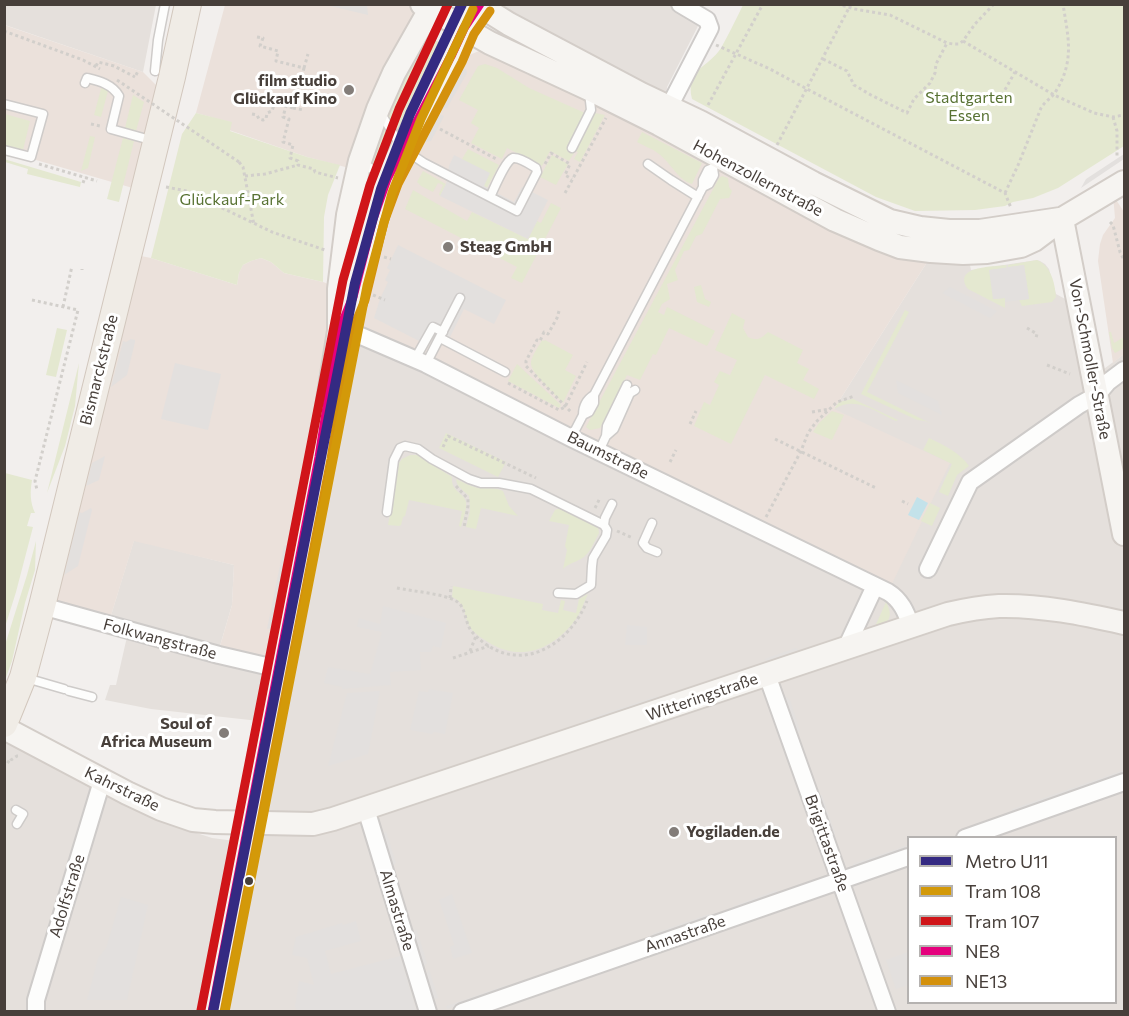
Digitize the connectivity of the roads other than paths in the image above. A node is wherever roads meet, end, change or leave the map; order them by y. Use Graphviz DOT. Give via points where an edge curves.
graph roads {
  1 [pos="680,4"];
  2 [pos="428,6"];
  3 [pos="183,7"];
  4 [pos="472,11"];
  5 [pos="155,70"];
  6 [pos="85,82"];
  7 [pos="589,89"];
  8 [pos="4,104"];
  9 [pos="669,107"];
  10 [pos="378,109"];
  11 [pos="156,142"];
  12 [pos="402,148"];
  13 [pos="572,148"];
  14 [pos="4,150"];
  15 [pos="722,155"];
  16 [pos="360,161"];
  17 [pos="648,164"];
  18 [pos="387,179"];
  19 [pos="1125,182"];
  20 [pos="698,196"];
  21 [pos="489,197"];
  22 [pos="1062,219"];
  23 [pos="460,298"];
  24 [pos="339,331"];
  25 [pos="441,335"];
  26 [pos="420,362"];
  27 [pos="1125,370"];
  28 [pos="505,372"];
  29 [pos="627,385"];
  30 [pos="635,390"];
  31 [pos="1097,395"];
  32 [pos="571,438"];
  33 [pos="602,444"];
  34 [pos="612,504"];
  35 [pos="387,512"];
  36 [pos="652,524"];
  37 [pos="604,525"];
  38 [pos="1125,534"];
  39 [pos="657,552"];
  40 [pos="928,569"];
  41 [pos="875,586"];
  42 [pos="558,594"];
  43 [pos="42,606"];
  44 [pos="1125,623"];
  45 [pos="911,626"];
  46 [pos="846,648"];
  47 [pos="279,669"];
  48 [pos="767,675"];
  49 [pos="23,677"];
  50 [pos="92,697"];
  51 [pos="4,723"];
  52 [pos="4,728"];
  53 [pos="102,781"];
  54 [pos="1125,782"];
  55 [pos="366,809"];
  56 [pos="16,810"];
  57 [pos="247,823"];
  58 [pos="17,824"];
  59 [pos="967,836"];
  60 [pos="907,858"];
  61 [pos="841,880"];
  62 [pos="36,1011"];
  63 [pos="212,1011"];
  64 [pos="428,1011"];
  65 [pos="462,1011"];
  66 [pos="887,1011"];
  1 -- 9 [label="street" via="707,20 710,28"];
  2 -- 4 [label="street"];
  2 -- 10 [label="street"];
  3 -- 5 [label="lane, Bismarckstraße" via="158,40"];
  3 -- 11 [label="main road, Bismarckstraße"];
  4 -- 7 [label="street, Hohenzollernstraße" via="490,43"];
  4 -- 9 [label="street, Hohenzollernstraße" via="509,24"];
  4 -- 12 [label="street"];
  6 -- 11 [label="lane" via="87,78 102,82 119,96 111,129"];
  7 -- 13 [label="lane" via="591,110"];
  7 -- 15 [label="street, Hohenzollernstraße"];
  8 -- 14 [label="lane" via="43,114 31,157"];
  9 -- 15 [label="street, Hohenzollernstraße" via="700,122"];
  10 -- 12 [label="lane"];
  10 -- 16 [label="street"];
  11 -- 43 [label="main road, Bismarckstraße"];
  12 -- 18 [label="street"];
  12 -- 21 [label="lane"];
  15 -- 20 [label="lane" via="708,170"];
  15 -- 22 [label="street, Hohenzollernstraße" via="920,228 980,231"];
  16 -- 18 [label="lane"];
  16 -- 24 [label="street" via="343,255"];
  17 -- 20 [label="lane"];
  18 -- 24 [label="street" via="353,297"];
  19 -- 22 [label="street, Hohenzollernstraße"];
  20 -- 32 [label="lane" via="594,395 583,408"];
  21 -- 21 [label="lane" via="517,211 537,172 533,166 512,159"];
  22 -- 31 [label="street, Von-Schmoller-Straße"];
  23 -- 25 [label="lane"];
  24 -- 26 [label="street, Baumstraße" via="361,336"];
  24 -- 47 [label="street"];
  25 -- 26 [label="lane" via="433,327"];
  25 -- 28 [label="lane"];
  26 -- 32 [label="street, Baumstraße"];
  27 -- 31 [label="street"];
  29 -- 33 [label="lane"];
  30 -- 33 [label="lane"];
  31 -- 38 [label="street, Von-Schmoller-Straße"];
  31 -- 40 [label="street" via="970,482"];
  32 -- 33 [label="street, Baumstraße"];
  33 -- 41 [label="street, Baumstraße" via="628,471"];
  34 -- 37 [label="lane"];
  35 -- 37 [label="lane" via="394,460 405,446 418,448 468,479 531,489"];
  36 -- 39 [label="lane" via="643,543"];
  37 -- 42 [label="lane" via="606,536 593,558 591,585 576,594"];
  41 -- 45 [label="street, Baumstraße" via="897,599"];
  41 -- 46 [label="street"];
  43 -- 47 [label="street, Folkwangstraße"];
  43 -- 49 [label="main road, Bismarckstraße"];
  44 -- 45 [label="street, Witteringstraße" via="1045,609 1000,606 965,610"];
  45 -- 46 [label="street, Witteringstraße"];
  46 -- 48 [label="street, Witteringstraße"];
  47 -- 57 [label="street"];
  48 -- 55 [label="street, Witteringstraße"];
  48 -- 61 [label="street, Brigittastraße"];
  49 -- 50 [label="lane"];
  49 -- 51 [label="main road, Bismarckstraße"];
  52 -- 53 [label="street, Kahrstraße"];
  53 -- 57 [label="street, Kahrstraße" via="193,820"];
  53 -- 62 [label="street, Adolfstraße" via="36,1000"];
  54 -- 59 [label="street"];
  55 -- 57 [label="street, Witteringstraße" via="313,824"];
  55 -- 64 [label="street, Almastraße"];
  56 -- 58 [label="lane" via="23,814"];
  57 -- 63 [label="street"];
  60 -- 61 [label="street, Annastraße"];
  61 -- 65 [label="street, Annastraße"];
  61 -- 66 [label="street, Brigittastraße"];
}
